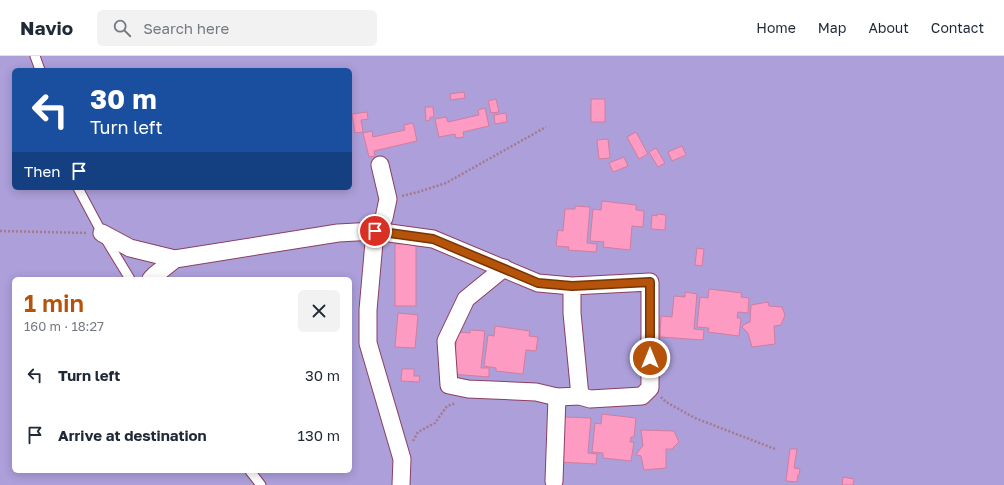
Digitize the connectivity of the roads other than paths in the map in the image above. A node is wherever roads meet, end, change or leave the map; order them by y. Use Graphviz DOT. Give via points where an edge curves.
graph roads {
  1 [pos="35,56"];
  2 [pos="39,68"];
  3 [pos="380,165"];
  4 [pos="79,190"];
  5 [pos="375,231"];
  6 [pos="102,233"];
  7 [pos="175,259"];
  8 [pos="504,268"];
  9 [pos="129,277"];
  10 [pos="153,277"];
  11 [pos="572,286"];
  12 [pos="557,396"];
  13 [pos="580,396"];
  14 [pos="252,473"];
  15 [pos="554,482"];
  16 [pos="261,485"];
  17 [pos="401,485"];
  1 -- 2 [label="lane"];
  3 -- 5 [label="street" via="388,199 384,218"];
  4 -- 6 [label="lane"];
  5 -- 7 [label="street" via="338,233"];
  5 -- 8 [label="street" via="433,239"];
  5 -- 17 [label="street" via="368,310 368,343 402,459"];
  6 -- 7 [label="street" via="130,248"];
  6 -- 9 [label="lane"];
  7 -- 10 [label="street"];
  8 -- 11 [label="street" via="538,283"];
  8 -- 12 [label="street" via="466,298 446,341 449,385 468,389 536,392"];
  11 -- 13 [label="street"];
  11 -- 13 [label="street" via="650,282 650,388 642,396 590,399"];
  12 -- 13 [label="street"];
  12 -- 15 [label="street"];
  14 -- 16 [label="lane"];
}
